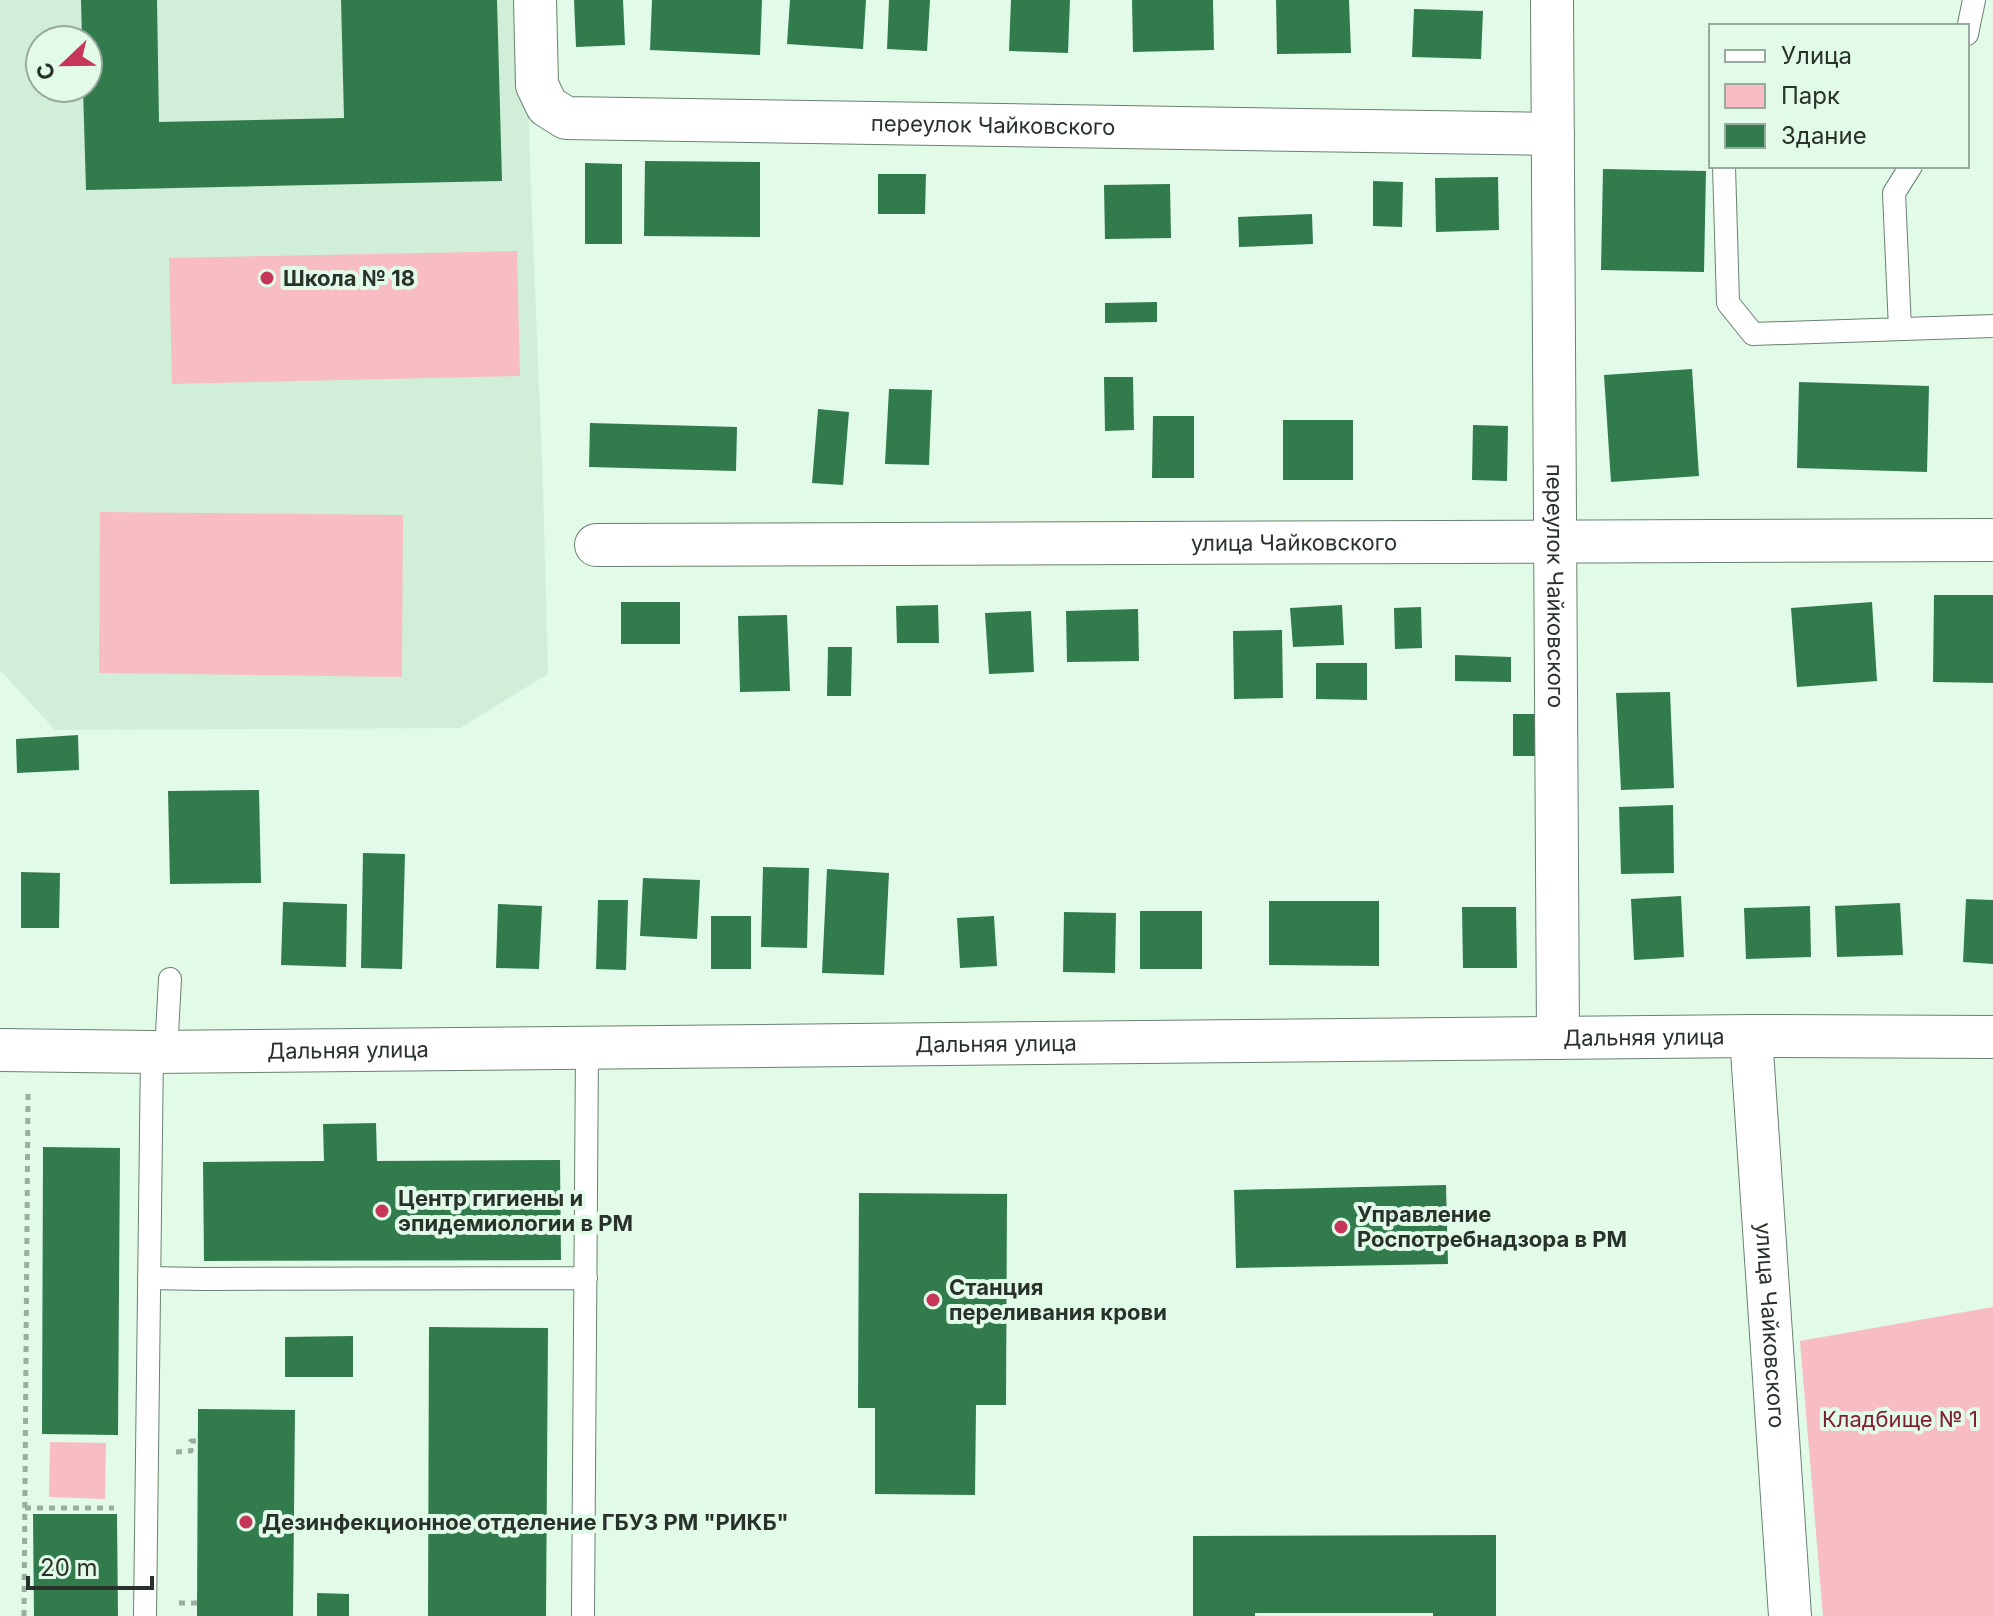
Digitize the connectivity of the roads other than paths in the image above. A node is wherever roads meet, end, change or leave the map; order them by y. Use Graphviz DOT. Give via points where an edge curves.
graph roads {
  1 [pos="535,0"];
  2 [pos="1552,0"];
  3 [pos="1974,0"];
  4 [pos="1969,24"];
  5 [pos="1553,134"];
  6 [pos="1724,168"];
  7 [pos="1901,171"];
  8 [pos="1993,326"];
  9 [pos="1900,329"];
  10 [pos="1993,540"];
  11 [pos="1555,541"];
  12 [pos="596,545"];
  13 [pos="170,979"];
  14 [pos="1751,1036"];
  15 [pos="1993,1037"];
  16 [pos="1558,1038"];
  17 [pos="587,1048"];
  18 [pos="0,1050"];
  19 [pos="159,1052"];
  20 [pos="149,1278"];
  21 [pos="586,1278"];
  22 [pos="145,1616"];
  23 [pos="583,1616"];
  24 [pos="1790,1616"];
  1 -- 5 [label="street, переулок Чайковского" via="537,85 547,106 566,118"];
  2 -- 5 [label="street, переулок Чайковского"];
  3 -- 4 [label="lane"];
  5 -- 11 [label="street, переулок Чайковского"];
  6 -- 9 [label="lane" via="1728,303 1753,334"];
  7 -- 9 [label="lane" via="1894,193"];
  8 -- 9 [label="lane"];
  10 -- 11 [label="street, улица Чайковского"];
  11 -- 12 [label="street, улица Чайковского"];
  11 -- 16 [label="street, переулок Чайковского"];
  13 -- 19 [label="lane"];
  14 -- 15 [label="street, Дальняя улица"];
  14 -- 16 [label="street, Дальняя улица"];
  14 -- 24 [label="street, улица Чайковского"];
  16 -- 17 [label="street, Дальняя улица"];
  17 -- 19 [label="street, Дальняя улица"];
  17 -- 21 [label="lane"];
  18 -- 19 [label="street, Дальняя улица"];
  19 -- 20 [label="lane"];
  20 -- 21 [label="lane"];
  20 -- 22 [label="lane"];
  21 -- 23 [label="lane"];
}
